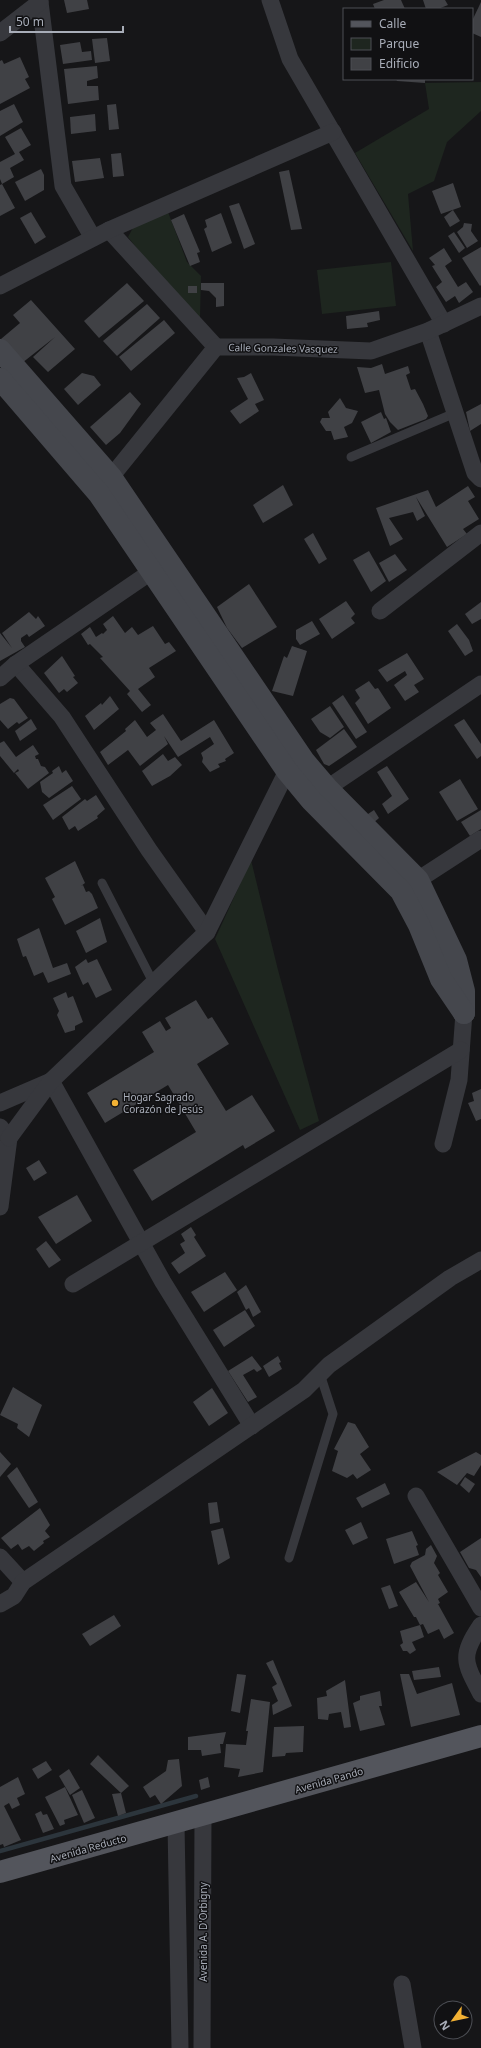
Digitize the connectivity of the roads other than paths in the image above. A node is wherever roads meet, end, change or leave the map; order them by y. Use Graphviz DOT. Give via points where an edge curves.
graph roads {
  1 [pos="270,0"];
  2 [pos="0,33"];
  3 [pos="333,132"];
  4 [pos="109,230"];
  5 [pos="93,238"];
  6 [pos="0,286"];
  7 [pos="481,306"];
  8 [pos="444,324"];
  9 [pos="428,331"];
  10 [pos="216,347"];
  11 [pos="0,350"];
  12 [pos="0,379"];
  13 [pos="455,413"];
  14 [pos="351,457"];
  15 [pos="481,479"];
  16 [pos="102,482"];
  17 [pos="481,533"];
  18 [pos="159,566"];
  19 [pos="380,611"];
  20 [pos="16,664"];
  21 [pos="0,678"];
  22 [pos="481,684"];
  23 [pos="296,766"];
  24 [pos="319,794"];
  25 [pos="481,839"];
  26 [pos="102,883"];
  27 [pos="410,885"];
  28 [pos="207,932"];
  29 [pos="154,984"];
  30 [pos="472,1008"];
  31 [pos="461,1050"];
  32 [pos="51,1081"];
  33 [pos="0,1104"];
  34 [pos="4,1133"];
  35 [pos="443,1144"];
  36 [pos="0,1207"];
  37 [pos="141,1243"];
  38 [pos="481,1260"];
  39 [pos="73,1284"];
  40 [pos="320,1374"];
  41 [pos="252,1426"];
  42 [pos="416,1496"];
  43 [pos="0,1557"];
  44 [pos="288,1558"];
  45 [pos="23,1582"];
  46 [pos="0,1604"];
  47 [pos="481,1608"];
  48 [pos="481,1625"];
  49 [pos="481,1694"];
  50 [pos="481,1736"];
  51 [pos="203,1816"];
  52 [pos="176,1824"];
  53 [pos="0,1872"];
  54 [pos="402,1984"];
  55 [pos="180,2048"];
  56 [pos="202,2048"];
  57 [pos="413,2048"];
  1 -- 3 [label="street" via="290,59"];
  2 -- 5 [label="street" via="40,2 63,186"];
  3 -- 4 [label="street"];
  3 -- 8 [label="street"];
  4 -- 5 [label="street"];
  4 -- 10 [label="street"];
  5 -- 6 [label="street"];
  7 -- 8 [label="street, Calle Gonzales Vasquez"];
  8 -- 9 [label="street, Calle Gonzales Vasquez"];
  9 -- 10 [label="street, Calle Gonzales Vasquez" via="371,351"];
  9 -- 13 [label="street"];
  10 -- 16 [label="street, Calle Gonzales Vasquez"];
  11 -- 16 [label="street"];
  12 -- 16 [label="street"];
  13 -- 14 [label="lane"];
  13 -- 15 [label="street" via="475,473"];
  16 -- 18 [label="street"];
  17 -- 19 [label="street"];
  18 -- 20 [label="street"];
  18 -- 23 [label="street"];
  20 -- 21 [label="street"];
  20 -- 28 [label="street" via="62,717 149,850"];
  22 -- 24 [label="street"];
  23 -- 24 [label="street"];
  23 -- 28 [label="street"];
  24 -- 27 [label="street"];
  25 -- 27 [label="street"];
  26 -- 29 [label="lane"];
  27 -- 30 [label="street" via="419,925 441,980"];
  28 -- 29 [label="street"];
  29 -- 32 [label="street"];
  30 -- 31 [label="street"];
  31 -- 35 [label="street" via="459,1080"];
  31 -- 37 [label="street"];
  32 -- 33 [label="street"];
  32 -- 34 [label="street"];
  32 -- 37 [label="street"];
  34 -- 36 [label="street"];
  37 -- 39 [label="street"];
  37 -- 41 [label="street"];
  38 -- 40 [label="street" via="444,1283"];
  40 -- 41 [label="street" via="304,1390"];
  40 -- 44 [label="lane" via="333,1414"];
  41 -- 45 [label="street"];
  42 -- 47 [label="street"];
  43 -- 45 [label="street"];
  45 -- 46 [label="street" via="14,1596"];
  48 -- 49 [label="street" via="465,1654 469,1672"];
  50 -- 51 [label="main road, Avenida Pando"];
  51 -- 52 [label="main road, Avenida Pando"];
  51 -- 56 [label="street, Avenida A. D'Orbigny"];
  52 -- 53 [label="main road, Avenida Reducto"];
  52 -- 55 [label="street"];
  54 -- 57 [label="street"];
}
